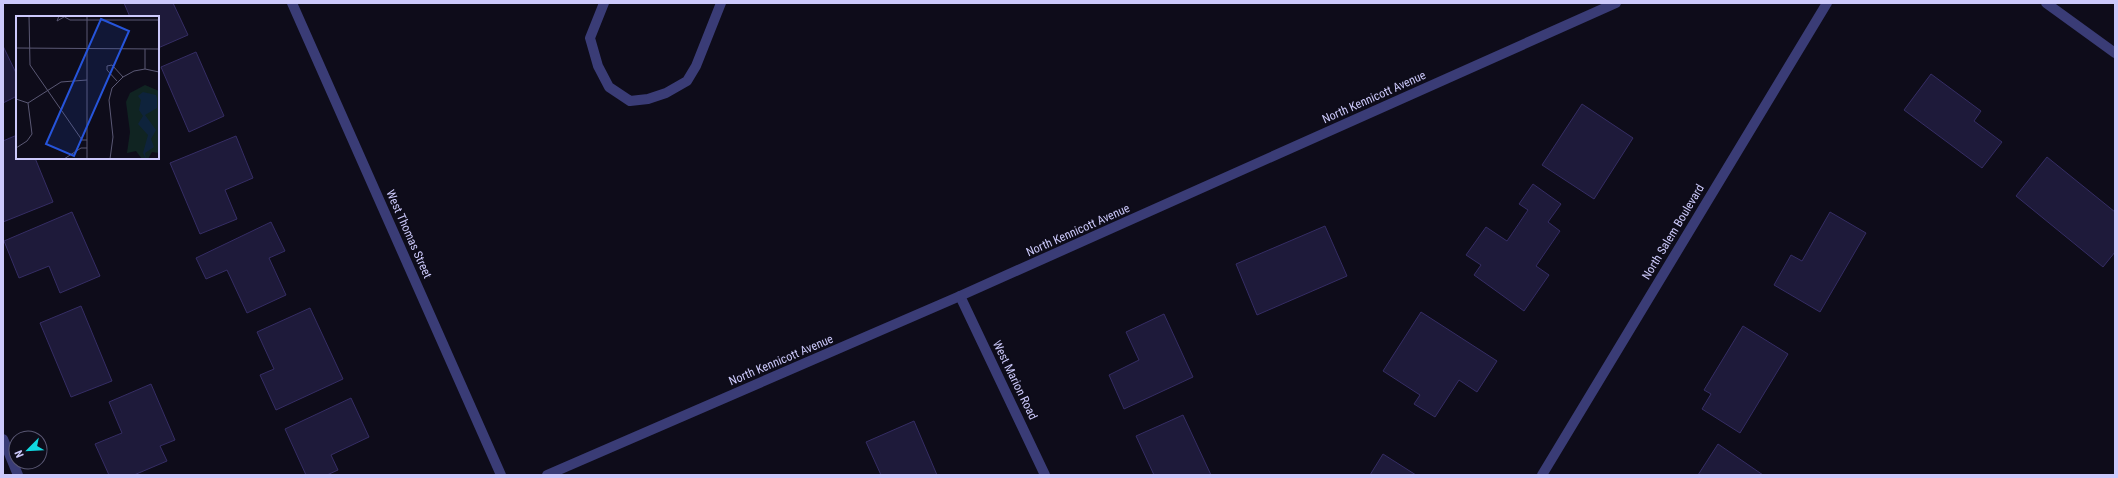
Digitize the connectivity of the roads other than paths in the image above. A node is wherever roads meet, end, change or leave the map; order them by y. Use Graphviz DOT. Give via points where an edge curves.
graph roads {
  1 [pos="292,3"];
  2 [pos="604,3"];
  3 [pos="721,3"];
  4 [pos="1616,3"];
  5 [pos="1827,3"];
  6 [pos="2046,3"];
  7 [pos="2115,53"];
  8 [pos="960,296"];
  9 [pos="3,440"];
  10 [pos="18,475"];
  11 [pos="501,475"];
  12 [pos="547,475"];
  13 [pos="1046,475"];
  14 [pos="1542,475"];
  1 -- 11 [label="street, West Thomas Street"];
  2 -- 3 [label="street" via="590,38 598,66 609,87 630,101 666,93 687,80 696,66"];
  4 -- 8 [label="street, North Kennicott Avenue"];
  5 -- 14 [label="street, North Salem Boulevard"];
  6 -- 7 [label="street"];
  8 -- 12 [label="street, North Kennicott Avenue"];
  8 -- 13 [label="street, West Marion Road"];
  9 -- 10 [label="street"];
}
